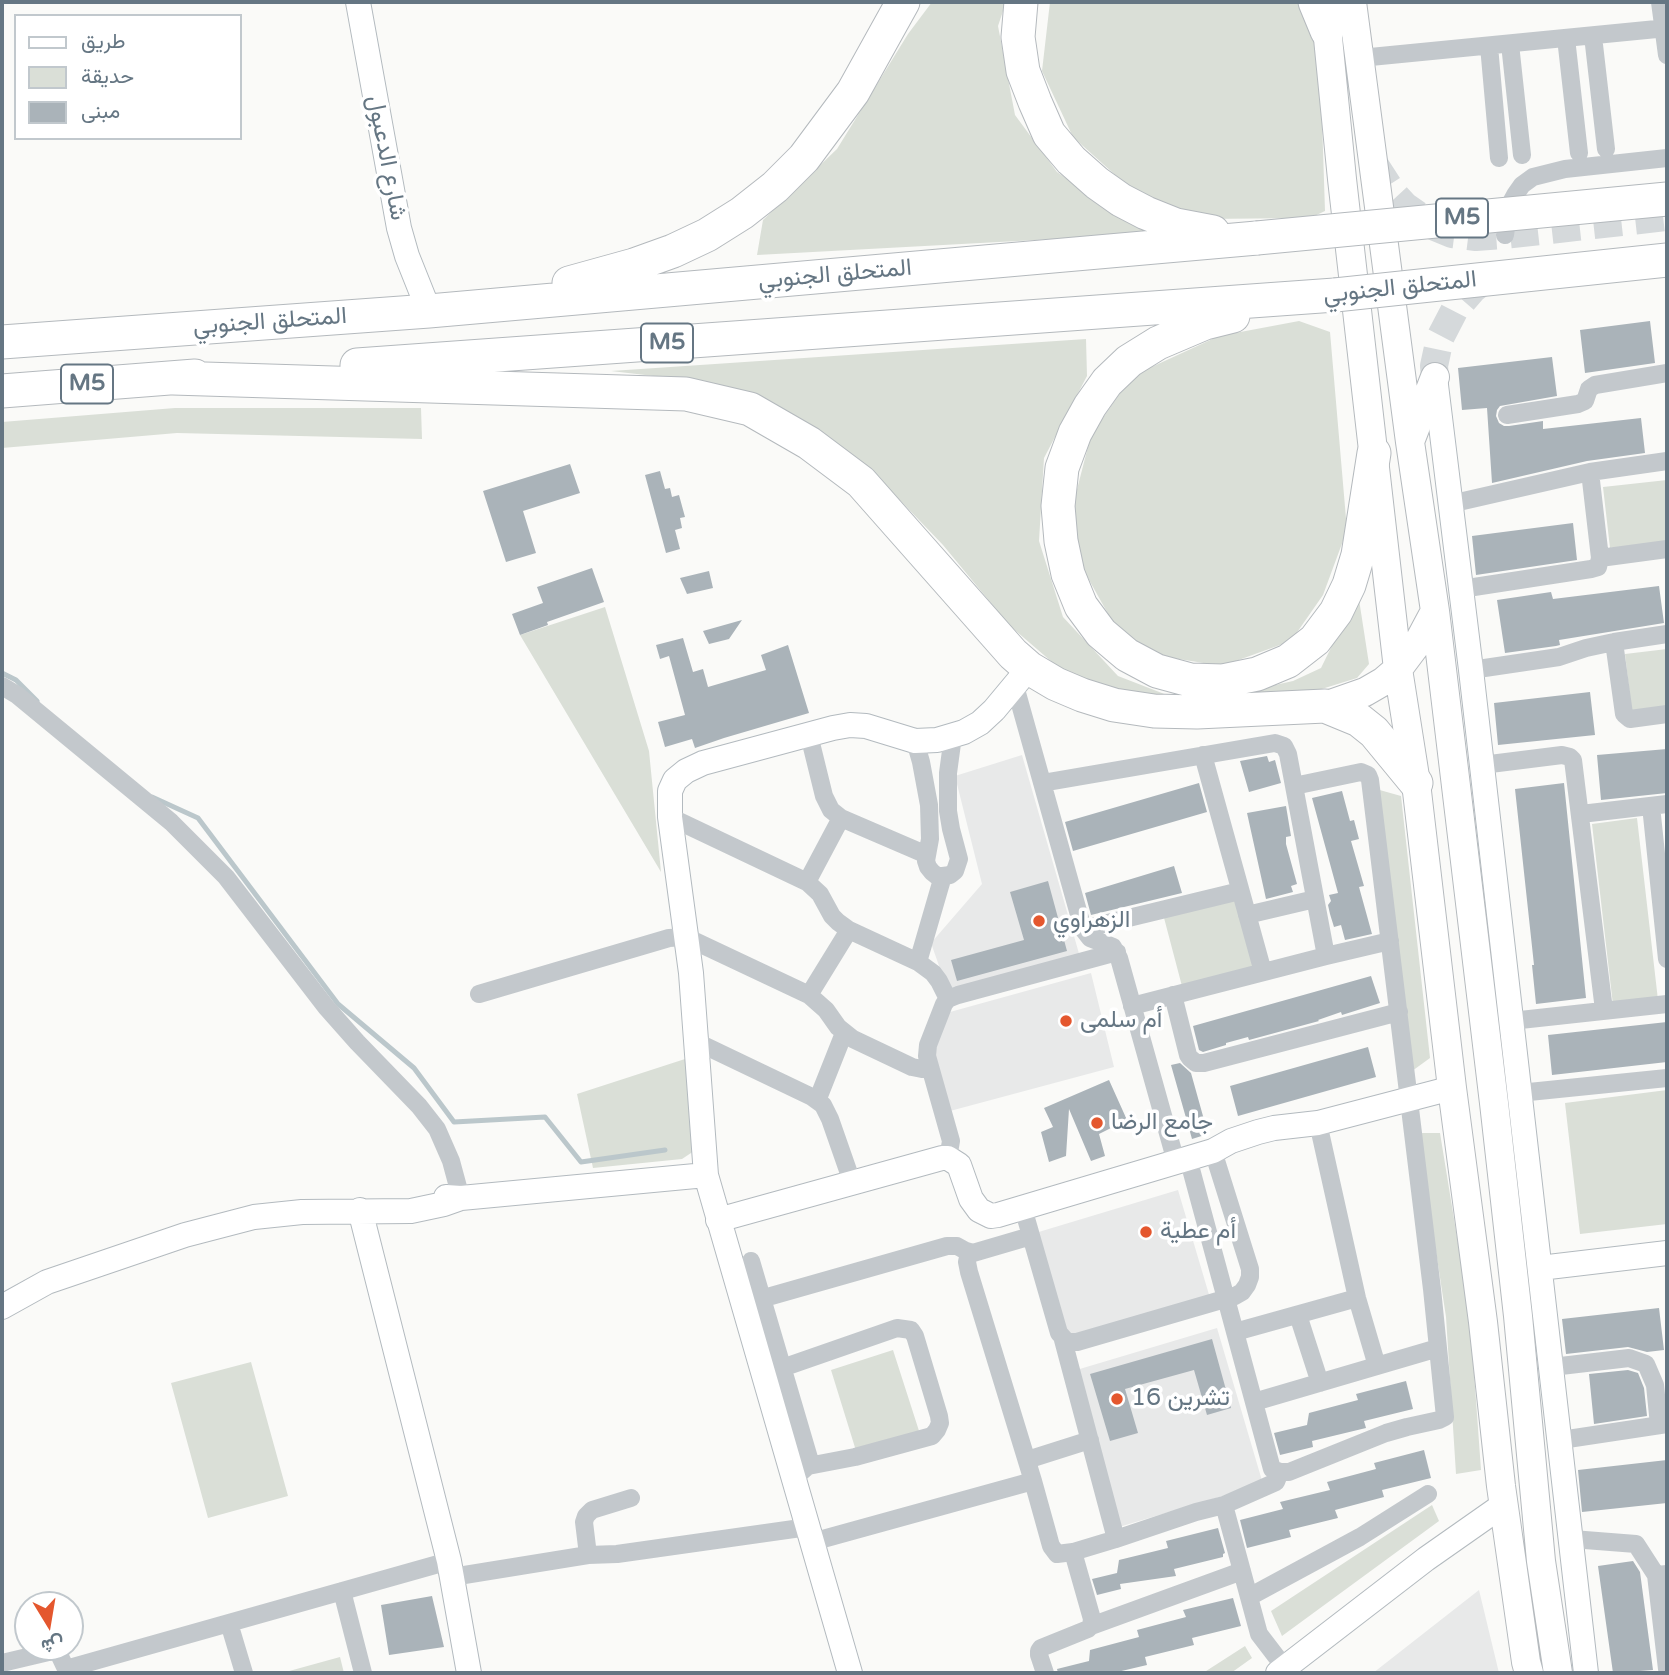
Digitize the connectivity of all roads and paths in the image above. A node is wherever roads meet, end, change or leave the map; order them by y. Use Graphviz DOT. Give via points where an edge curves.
graph roads {
  1 [pos="358,2"];
  2 [pos="903,2"];
  3 [pos="1021,2"];
  4 [pos="1352,2"];
  5 [pos="1660,2"];
  6 [pos="1322,12"];
  7 [pos="1665,28"];
  8 [pos="1593,36"];
  9 [pos="1566,38"];
  10 [pos="1510,44"];
  11 [pos="1489,46"];
  12 [pos="1667,55"];
  13 [pos="1360,58"];
  14 [pos="1606,149"];
  15 [pos="1579,153"];
  16 [pos="1522,155"];
  17 [pos="1499,158"];
  18 [pos="1667,158"];
  19 [pos="1665,210"];
  20 [pos="1505,235"];
  21 [pos="1257,237"];
  22 [pos="1667,262"];
  23 [pos="1335,295"];
  24 [pos="429,311"];
  25 [pos="2,342"];
  26 [pos="1667,373"];
  27 [pos="173,377"];
  28 [pos="1435,377"];
  29 [pos="2,391"];
  30 [pos="1507,415"];
  31 [pos="1410,442"];
  32 [pos="1374,453"];
  33 [pos="1667,461"];
  34 [pos="1590,472"];
  35 [pos="1450,504"];
  36 [pos="1667,549"];
  37 [pos="1600,558"];
  38 [pos="1461,589"];
  39 [pos="1435,611"];
  40 [pos="1667,634"];
  41 [pos="1614,642"];
  42 [pos="1398,669"];
  43 [pos="1471,670"];
  44 [pos="1022,677"];
  45 [pos="2,686"];
  46 [pos="1325,706"];
  47 [pos="1667,714"];
  48 [pos="809,735"];
  49 [pos="1450,735"];
  50 [pos="953,736"];
  51 [pos="1409,737"];
  52 [pos="915,741"];
  53 [pos="1203,755"];
  54 [pos="1482,765"];
  55 [pos="947,782"];
  56 [pos="926,783"];
  57 [pos="1042,783"];
  58 [pos="1416,783"];
  59 [pos="1294,786"];
  60 [pos="1659,805"];
  61 [pos="1581,814"];
  62 [pos="670,817"];
  63 [pos="841,818"];
  64 [pos="927,855"];
  65 [pos="943,876"];
  66 [pos="807,882"];
  67 [pos="1240,891"];
  68 [pos="1315,899"];
  69 [pos="1247,915"];
  70 [pos="1083,929"];
  71 [pos="849,930"];
  72 [pos="686,937"];
  73 [pos="1390,941"];
  74 [pos="1117,952"];
  75 [pos="1326,956"];
  76 [pos="1667,959"];
  77 [pos="918,962"];
  78 [pos="1263,972"];
  79 [pos="479,994"];
  80 [pos="809,995"];
  81 [pos="1173,995"];
  82 [pos="948,999"];
  83 [pos="1667,1003"];
  84 [pos="1132,1006"];
  85 [pos="1604,1010"];
  86 [pos="1399,1012"];
  87 [pos="1511,1021"];
  88 [pos="844,1033"];
  89 [pos="697,1042"];
  90 [pos="929,1067"];
  91 [pos="1667,1078"];
  92 [pos="1452,1087"];
  93 [pos="1519,1093"];
  94 [pos="1410,1099"];
  95 [pos="817,1101"];
  96 [pos="1312,1124"];
  97 [pos="1213,1151"];
  98 [pos="948,1158"];
  99 [pos="1182,1160"];
  100 [pos="706,1175"];
  101 [pos="852,1182"];
  102 [pos="460,1198"];
  103 [pos="1023,1208"];
  104 [pos="359,1210"];
  105 [pos="718,1220"];
  106 [pos="1031,1236"];
  107 [pos="969,1253"];
  108 [pos="1667,1253"];
  109 [pos="751,1261"];
  110 [pos="1541,1268"];
  111 [pos="1226,1298"];
  112 [pos="1357,1298"];
  113 [pos="752,1301"];
  114 [pos="2,1307"];
  115 [pos="1298,1315"];
  116 [pos="1235,1332"];
  117 [pos="1063,1340"];
  118 [pos="1438,1348"];
  119 [pos="1377,1366"];
  120 [pos="1552,1367"];
  121 [pos="773,1371"];
  122 [pos="1320,1383"];
  123 [pos="1254,1402"];
  124 [pos="1663,1424"];
  125 [pos="1090,1440"];
  126 [pos="1560,1440"];
  127 [pos="1027,1460"];
  128 [pos="800,1470"];
  129 [pos="1280,1472"];
  130 [pos="1033,1480"];
  131 [pos="1428,1494"];
  132 [pos="631,1497"];
  133 [pos="1224,1505"];
  134 [pos="1503,1505"];
  135 [pos="810,1535"];
  136 [pos="1116,1539"];
  137 [pos="1572,1539"];
  138 [pos="1073,1552"];
  139 [pos="589,1555"];
  140 [pos="450,1569"];
  141 [pos="1242,1571"];
  142 [pos="1662,1575"];
  143 [pos="342,1591"];
  144 [pos="1249,1597"];
  145 [pos="229,1623"];
  146 [pos="1091,1626"];
  147 [pos="2,1663"];
  148 [pos="1281,1670"];
  149 [pos="1667,1670"];
  150 [pos="67,1671"];
  151 [pos="244,1673"];
  152 [pos="363,1673"];
  153 [pos="470,1673"];
  154 [pos="850,1673"];
  155 [pos="1045,1673"];
  156 [pos="1530,1673"];
  157 [pos="1558,1673"];
  158 [pos="1586,1673"];
  1 -- 24 [label="street, شارع الدعبول" via="399,228"];
  2 -- 24 [label="highway" via="853,92 811,149 742,213 707,235 635,265 584,280"];
  3 -- 21 [label="highway" via="1018,37 1023,71 1049,134 1071,160 1121,200 1146,213 1176,225"];
  4 -- 13 [label="main road"];
  5 -- 7 [label="street"];
  6 -- 32 [label="main road"];
  7 -- 8 [label="street"];
  7 -- 12 [label="street"];
  8 -- 9 [label="street"];
  8 -- 14 [label="street"];
  9 -- 10 [label="street"];
  9 -- 15 [label="street"];
  10 -- 11 [label="street"];
  10 -- 16 [label="street"];
  11 -- 13 [label="street"];
  11 -- 17 [label="street"];
  13 -- 31 [label="main road"];
  18 -- 20 [label="street" via="1564,169 1533,177 1509,206"];
  19 -- 21 [label="highway, المتحلق الجنوبي / M5, bridge"];
  21 -- 24 [label="highway, المتحلق الجنوبي / M5"];
  22 -- 23 [label="highway, المتحلق الجنوبي / M5, bridge"];
  23 -- 27 [label="highway, المتحلق الجنوبي / M5"];
  23 -- 32 [label="highway" via="1205,323 1158,343 1129,361 1107,383 1074,433 1062,468 1061,541 1081,606 1101,633 1127,655 1157,671 1190,680 1223,681 1288,661 1315,640 1349,585"];
  24 -- 25 [label="highway, المتحلق الجنوبي / M5"];
  26 -- 30 [label="street" via="1592,386 1585,401 1578,404"];
  27 -- 29 [label="highway, المتحلق الجنوبي / M5"];
  27 -- 44 [label="highway" via="686,394 750,409 809,443 861,482 1013,654"];
  28 -- 31 [label="main road"];
  28 -- 35 [label="street"];
  31 -- 39 [label="main road"];
  32 -- 42 [label="main road"];
  33 -- 34 [label="street"];
  34 -- 35 [label="street"];
  34 -- 37 [label="street"];
  35 -- 38 [label="street"];
  36 -- 37 [label="street"];
  37 -- 38 [label="street" via="1595,569"];
  38 -- 43 [label="street"];
  39 -- 42 [label="main road"];
  39 -- 49 [label="main road"];
  40 -- 41 [label="street"];
  41 -- 43 [label="street" via="1559,657"];
  41 -- 47 [label="street" via="1624,714 1630,719"];
  42 -- 46 [label="main road" via="1365,692"];
  42 -- 51 [label="main road"];
  43 -- 54 [label="street"];
  44 -- 46 [label="highway" via="1114,705 1154,711"];
  44 -- 50 [label="street" via="980,723"];
  44 -- 57 [label="street"];
  45 -- 102 [label="street" via="171,822 226,877 326,1007 437,1129"];
  46 -- 58 [label="highway" via="1359,720 1374,732"];
  48 -- 52 [label="street" via="850,725"];
  48 -- 62 [label="street" via="686,771 670,791"];
  48 -- 63 [label="street" via="824,796"];
  49 -- 51 [label="main road" via="1432,717 1418,722"];
  49 -- 157 [label="main road" via="1541,1562"];
  50 -- 52 [label="street"];
  50 -- 55 [label="street"];
  51 -- 58 [label="main road"];
  52 -- 56 [label="street"];
  53 -- 57 [label="street"];
  53 -- 59 [label="street" via="1280,744 1288,754"];
  53 -- 67 [label="street"];
  54 -- 61 [label="street" via="1570,757 1575,764"];
  54 -- 87 [label="street"];
  55 -- 56 [label="street"];
  55 -- 65 [label="street" via="949,820 959,859 955,871"];
  56 -- 64 [label="street"];
  57 -- 70 [label="street"];
  58 -- 92 [label="main road"];
  59 -- 68 [label="street"];
  59 -- 73 [label="street" via="1357,772 1368,775"];
  60 -- 61 [label="street"];
  60 -- 76 [label="street"];
  61 -- 85 [label="street"];
  62 -- 66 [label="street"];
  62 -- 72 [label="street"];
  63 -- 64 [label="street"];
  63 -- 66 [label="street"];
  64 -- 65 [label="street" via="932,872"];
  65 -- 77 [label="street"];
  66 -- 71 [label="street" via="832,916"];
  67 -- 69 [label="street"];
  67 -- 70 [label="street"];
  68 -- 69 [label="street"];
  68 -- 75 [label="street"];
  69 -- 78 [label="street"];
  70 -- 74 [label="street" via="1090,938"];
  71 -- 77 [label="street"];
  71 -- 80 [label="street"];
  72 -- 79 [label="street" via="669,938"];
  72 -- 80 [label="street"];
  72 -- 89 [label="street"];
  73 -- 75 [label="street"];
  73 -- 86 [label="street"];
  74 -- 82 [label="street"];
  74 -- 84 [label="street"];
  75 -- 78 [label="street"];
  77 -- 82 [label="street" via="939,981"];
  78 -- 81 [label="street"];
  80 -- 88 [label="street"];
  81 -- 84 [label="street"];
  81 -- 86 [label="street" via="1188,1055 1196,1063"];
  82 -- 90 [label="street" via="928,1045"];
  83 -- 85 [label="street"];
  84 -- 99 [label="street"];
  85 -- 87 [label="street"];
  86 -- 94 [label="street"];
  87 -- 93 [label="street"];
  88 -- 90 [label="street" via="912,1067"];
  88 -- 95 [label="street"];
  89 -- 95 [label="street"];
  89 -- 100 [label="street"];
  90 -- 98 [label="street" via="951,1141"];
  91 -- 93 [label="street"];
  92 -- 94 [label="street"];
  92 -- 134 [label="main road"];
  93 -- 110 [label="street"];
  94 -- 96 [label="street"];
  94 -- 118 [label="street"];
  95 -- 101 [label="street" via="831,1119"];
  96 -- 97 [label="street" via="1258,1132"];
  96 -- 112 [label="street"];
  97 -- 99 [label="street"];
  97 -- 111 [label="street" via="1250,1269 1242,1292"];
  98 -- 101 [label="street"];
  98 -- 103 [label="street" via="962,1171 979,1210 991,1216"];
  99 -- 103 [label="street"];
  99 -- 111 [label="street"];
  100 -- 102 [label="street"];
  100 -- 105 [label="street"];
  101 -- 105 [label="street"];
  102 -- 104 [label="street" via="392,1200"];
  103 -- 106 [label="street"];
  104 -- 114 [label="street" via="254,1217 47,1282"];
  104 -- 140 [label="street"];
  105 -- 113 [label="street"];
  106 -- 107 [label="street"];
  106 -- 117 [label="street"];
  107 -- 113 [label="street" via="947,1246"];
  107 -- 127 [label="street" via="969,1272"];
  108 -- 110 [label="street"];
  109 -- 113 [label="street"];
  110 -- 120 [label="street"];
  111 -- 116 [label="street"];
  111 -- 117 [label="street" via="1077,1342"];
  112 -- 115 [label="street"];
  112 -- 119 [label="street"];
  113 -- 121 [label="street"];
  115 -- 116 [label="street"];
  115 -- 122 [label="street"];
  116 -- 123 [label="street"];
  117 -- 125 [label="street"];
  118 -- 119 [label="street"];
  118 -- 129 [label="street" via="1445,1417"];
  119 -- 122 [label="street"];
  120 -- 124 [label="street" via="1629,1357 1646,1364"];
  120 -- 126 [label="street"];
  121 -- 128 [label="street"];
  121 -- 128 [label="street" via="897,1328 911,1330 939,1416 932,1436"];
  122 -- 123 [label="street"];
  123 -- 129 [label="street" via="1272,1469"];
  124 -- 126 [label="street"];
  125 -- 127 [label="street"];
  125 -- 136 [label="street"];
  126 -- 137 [label="street"];
  127 -- 130 [label="street"];
  128 -- 135 [label="street"];
  129 -- 133 [label="street" via="1276,1482"];
  130 -- 135 [label="street"];
  130 -- 138 [label="street" via="1051,1546 1057,1554"];
  131 -- 144 [label="street"];
  132 -- 139 [label="street" via="586,1516"];
  133 -- 136 [label="street"];
  133 -- 141 [label="street"];
  134 -- 148 [label="street"];
  134 -- 156 [label="main road"];
  135 -- 139 [label="street"];
  135 -- 154 [label="street"];
  136 -- 138 [label="street"];
  137 -- 142 [label="street" via="1636,1544"];
  137 -- 158 [label="street"];
  138 -- 146 [label="street"];
  139 -- 140 [label="street"];
  140 -- 143 [label="street"];
  140 -- 153 [label="street"];
  141 -- 144 [label="street"];
  141 -- 146 [label="street"];
  142 -- 149 [label="street"];
  143 -- 145 [label="street"];
  143 -- 152 [label="street"];
  144 -- 148 [label="street" via="1259,1634"];
  145 -- 150 [label="street"];
  145 -- 151 [label="street"];
  146 -- 155 [label="street" via="1041,1648"];
  147 -- 150 [label="street" via="57,1650"];
}
